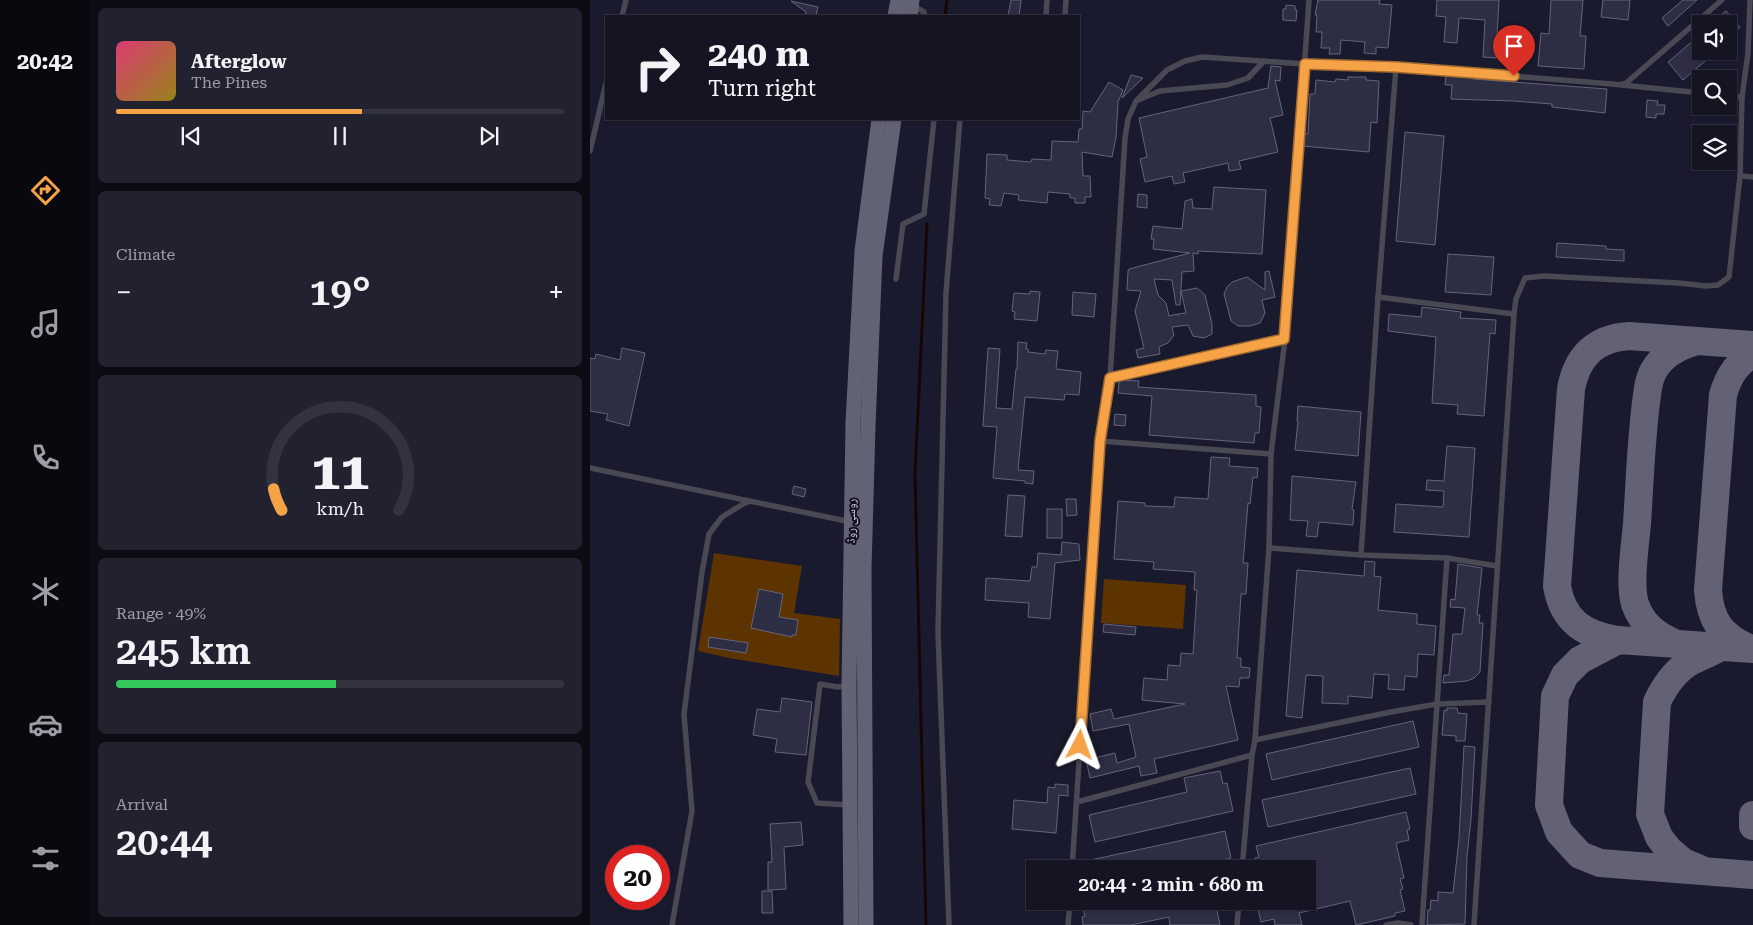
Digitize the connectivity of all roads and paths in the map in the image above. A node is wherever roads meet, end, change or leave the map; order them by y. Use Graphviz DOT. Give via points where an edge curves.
graph roads {
  1 [pos="626,0"];
  2 [pos="1047,0"];
  3 [pos="1066,0"];
  4 [pos="1309,0"];
  5 [pos="1722,0"];
  6 [pos="1750,0"];
  7 [pos="908,5"];
  8 [pos="622,15"];
  9 [pos="896,15"];
  10 [pos="924,15"];
  11 [pos="1046,15"];
  12 [pos="1065,15"];
  13 [pos="1751,53"];
  14 [pos="1264,61"];
  15 [pos="1305,64"];
  16 [pos="1396,67"];
  17 [pos="1612,84"];
  18 [pos="605,87"];
  19 [pos="1692,92"];
  20 [pos="1737,97"];
  21 [pos="1742,97"];
  22 [pos="1136,101"];
  23 [pos="879,120"];
  24 [pos="894,120"];
  25 [pos="934,120"];
  26 [pos="960,120"];
  27 [pos="590,151"];
  28 [pos="1740,176"];
  29 [pos="1753,176"];
  30 [pos="896,279"];
  31 [pos="1378,297"];
  32 [pos="1514,314"];
  33 [pos="1284,339"];
  34 [pos="1110,378"];
  35 [pos="1100,441"];
  36 [pos="1271,454"];
  37 [pos="590,468"];
  38 [pos="750,501"];
  39 [pos="851,522"];
  40 [pos="1269,548"];
  41 [pos="1362,555"];
  42 [pos="1447,558"];
  43 [pos="1497,566"];
  44 [pos="849,685"];
  45 [pos="1489,702"];
  46 [pos="1438,704"];
  47 [pos="1255,740"];
  48 [pos="1252,755"];
  49 [pos="1077,802"];
  50 [pos="848,805"];
  51 [pos="865,805"];
  52 [pos="1073,860"];
  53 [pos="1243,860"];
  54 [pos="1069,910"];
  55 [pos="1238,910"];
  56 [pos="672,925"];
  57 [pos="850,925"];
  58 [pos="866,925"];
  59 [pos="949,925"];
  60 [pos="1068,925"];
  61 [pos="1237,925"];
  62 [pos="1386,925"];
  63 [pos="1411,925"];
  64 [pos="1422,925"];
  65 [pos="1474,925"];
  1 -- 8 [label="lane"];
  2 -- 11 [label="lane"];
  3 -- 12 [label="lane"];
  4 -- 15 [label="lane"];
  5 -- 17 [label="lane" via="1625,84"];
  6 -- 13 [label="lane"];
  7 -- 9 [label="main road"];
  7 -- 10 [label="lane" via="924,12"];
  13 -- 21 [label="lane"];
  14 -- 15 [label="lane"];
  14 -- 22 [label="lane" via="1248,78 1226,85 1160,91"];
  14 -- 22 [label="lane" via="1202,57 1185,60 1167,70"];
  15 -- 16 [label="lane"];
  15 -- 33 [label="lane"];
  16 -- 17 [label="lane"];
  16 -- 31 [label="lane"];
  17 -- 19 [label="lane"];
  18 -- 27 [label="lane"];
  20 -- 21 [label="lane"];
  21 -- 28 [label="lane"];
  22 -- 34 [label="lane" via="1128,119 1125,138"];
  23 -- 39 [label="main road, روسی روڈ" via="862,251"];
  24 -- 51 [label="main road, روسی روڈ" via="875,256 864,569"];
  25 -- 30 [label="lane" via="924,214 903,224"];
  26 -- 59 [label="lane" via="946,293 938,632"];
  28 -- 29 [label="lane"];
  28 -- 32 [label="lane" via="1729,277 1718,285 1544,276 1526,278 1516,299"];
  31 -- 32 [label="lane"];
  31 -- 41 [label="lane"];
  32 -- 43 [label="lane"];
  33 -- 34 [label="lane"];
  33 -- 36 [label="lane"];
  34 -- 35 [label="lane"];
  35 -- 36 [label="lane"];
  35 -- 49 [label="lane"];
  36 -- 40 [label="lane"];
  37 -- 38 [label="lane"];
  38 -- 39 [label="lane"];
  38 -- 56 [label="lane" via="722,516 709,534 702,572 684,714 692,811"];
  39 -- 44 [label="main road, روسی روڈ"];
  40 -- 41 [label="lane"];
  40 -- 47 [label="lane"];
  41 -- 42 [label="lane"];
  42 -- 43 [label="lane"];
  42 -- 46 [label="lane"];
  43 -- 45 [label="lane"];
  44 -- 50 [label="main road, روسی روڈ"];
  44 -- 50 [label="lane" via="820,684 808,782 817,803"];
  45 -- 46 [label="lane"];
  45 -- 65 [label="lane"];
  46 -- 47 [label="lane"];
  46 -- 64 [label="lane"];
  47 -- 48 [label="lane"];
  48 -- 49 [label="lane"];
  48 -- 53 [label="lane"];
  49 -- 52 [label="lane"];
  50 -- 51 [label="main road"];
  50 -- 57 [label="main road, روسی روڈ"];
  51 -- 58 [label="main road, روسی روڈ"];
  54 -- 60 [label="lane"];
  55 -- 61 [label="lane"];
  62 -- 63 [label="lane"];
}
